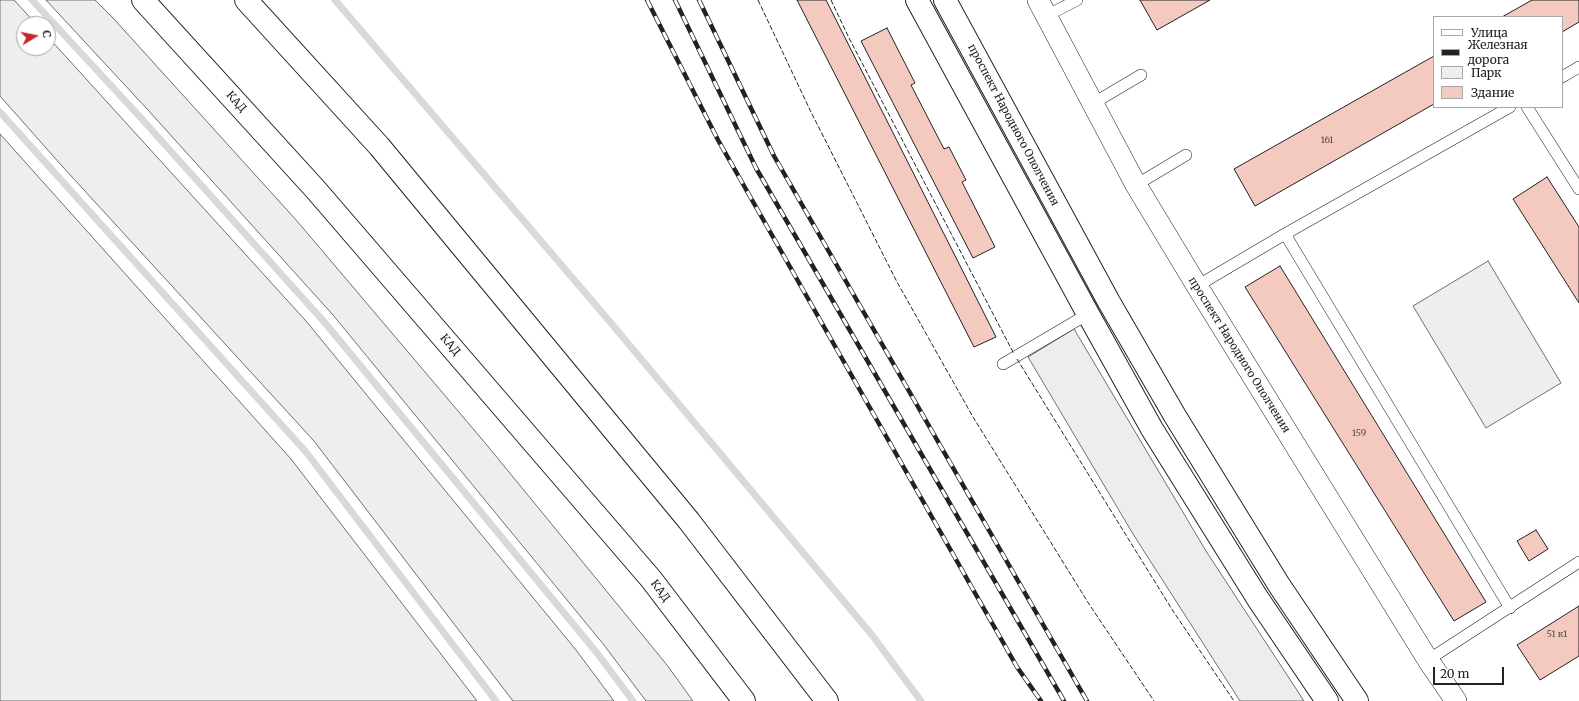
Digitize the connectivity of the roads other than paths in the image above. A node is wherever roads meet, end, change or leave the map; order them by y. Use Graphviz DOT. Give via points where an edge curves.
graph roads {
  1 [pos="143,0"];
  2 [pos="246,0"];
  3 [pos="917,0"];
  4 [pos="945,0"];
  5 [pos="1076,0"];
  6 [pos="1042,8"];
  7 [pos="1579,67"];
  8 [pos="1141,75"];
  9 [pos="1563,76"];
  10 [pos="1092,104"];
  11 [pos="1508,108"];
  12 [pos="1528,108"];
  13 [pos="1186,155"];
  14 [pos="1136,185"];
  15 [pos="1579,189"];
  16 [pos="1285,234"];
  17 [pos="1196,286"];
  18 [pos="1088,314"];
  19 [pos="1003,364"];
  20 [pos="1579,562"];
  21 [pos="1510,608"];
  22 [pos="1428,660"];
  23 [pos="744,701"];
  24 [pos="827,701"];
  25 [pos="1327,701"];
  26 [pos="1357,701"];
  27 [pos="1456,701"];
  1 -- 23 [label="main road, КАД" via="316,190 646,573"];
  2 -- 24 [label="main road" via="379,146 669,496"];
  3 -- 18 [label="main road"];
  4 -- 26 [label="main road, проспект Народного Ополчения" via="1109,302 1175,416 1279,585"];
  5 -- 6 [label="lane"];
  6 -- 10 [label="street, проспект Народного Ополчения"];
  7 -- 9 [label="lane"];
  8 -- 10 [label="lane"];
  10 -- 14 [label="street, проспект Народного Ополчения"];
  11 -- 16 [label="lane"];
  12 -- 15 [label="lane"];
  13 -- 14 [label="lane"];
  14 -- 17 [label="street, проспект Народного Ополчения"];
  16 -- 17 [label="lane"];
  16 -- 21 [label="lane"];
  17 -- 22 [label="street, проспект Народного Ополчения"];
  18 -- 19 [label="lane"];
  18 -- 25 [label="main road" via="1152,429 1258,598"];
  20 -- 21 [label="lane"];
  21 -- 22 [label="lane"];
  22 -- 27 [label="street, проспект Народного Ополчения"];
}
